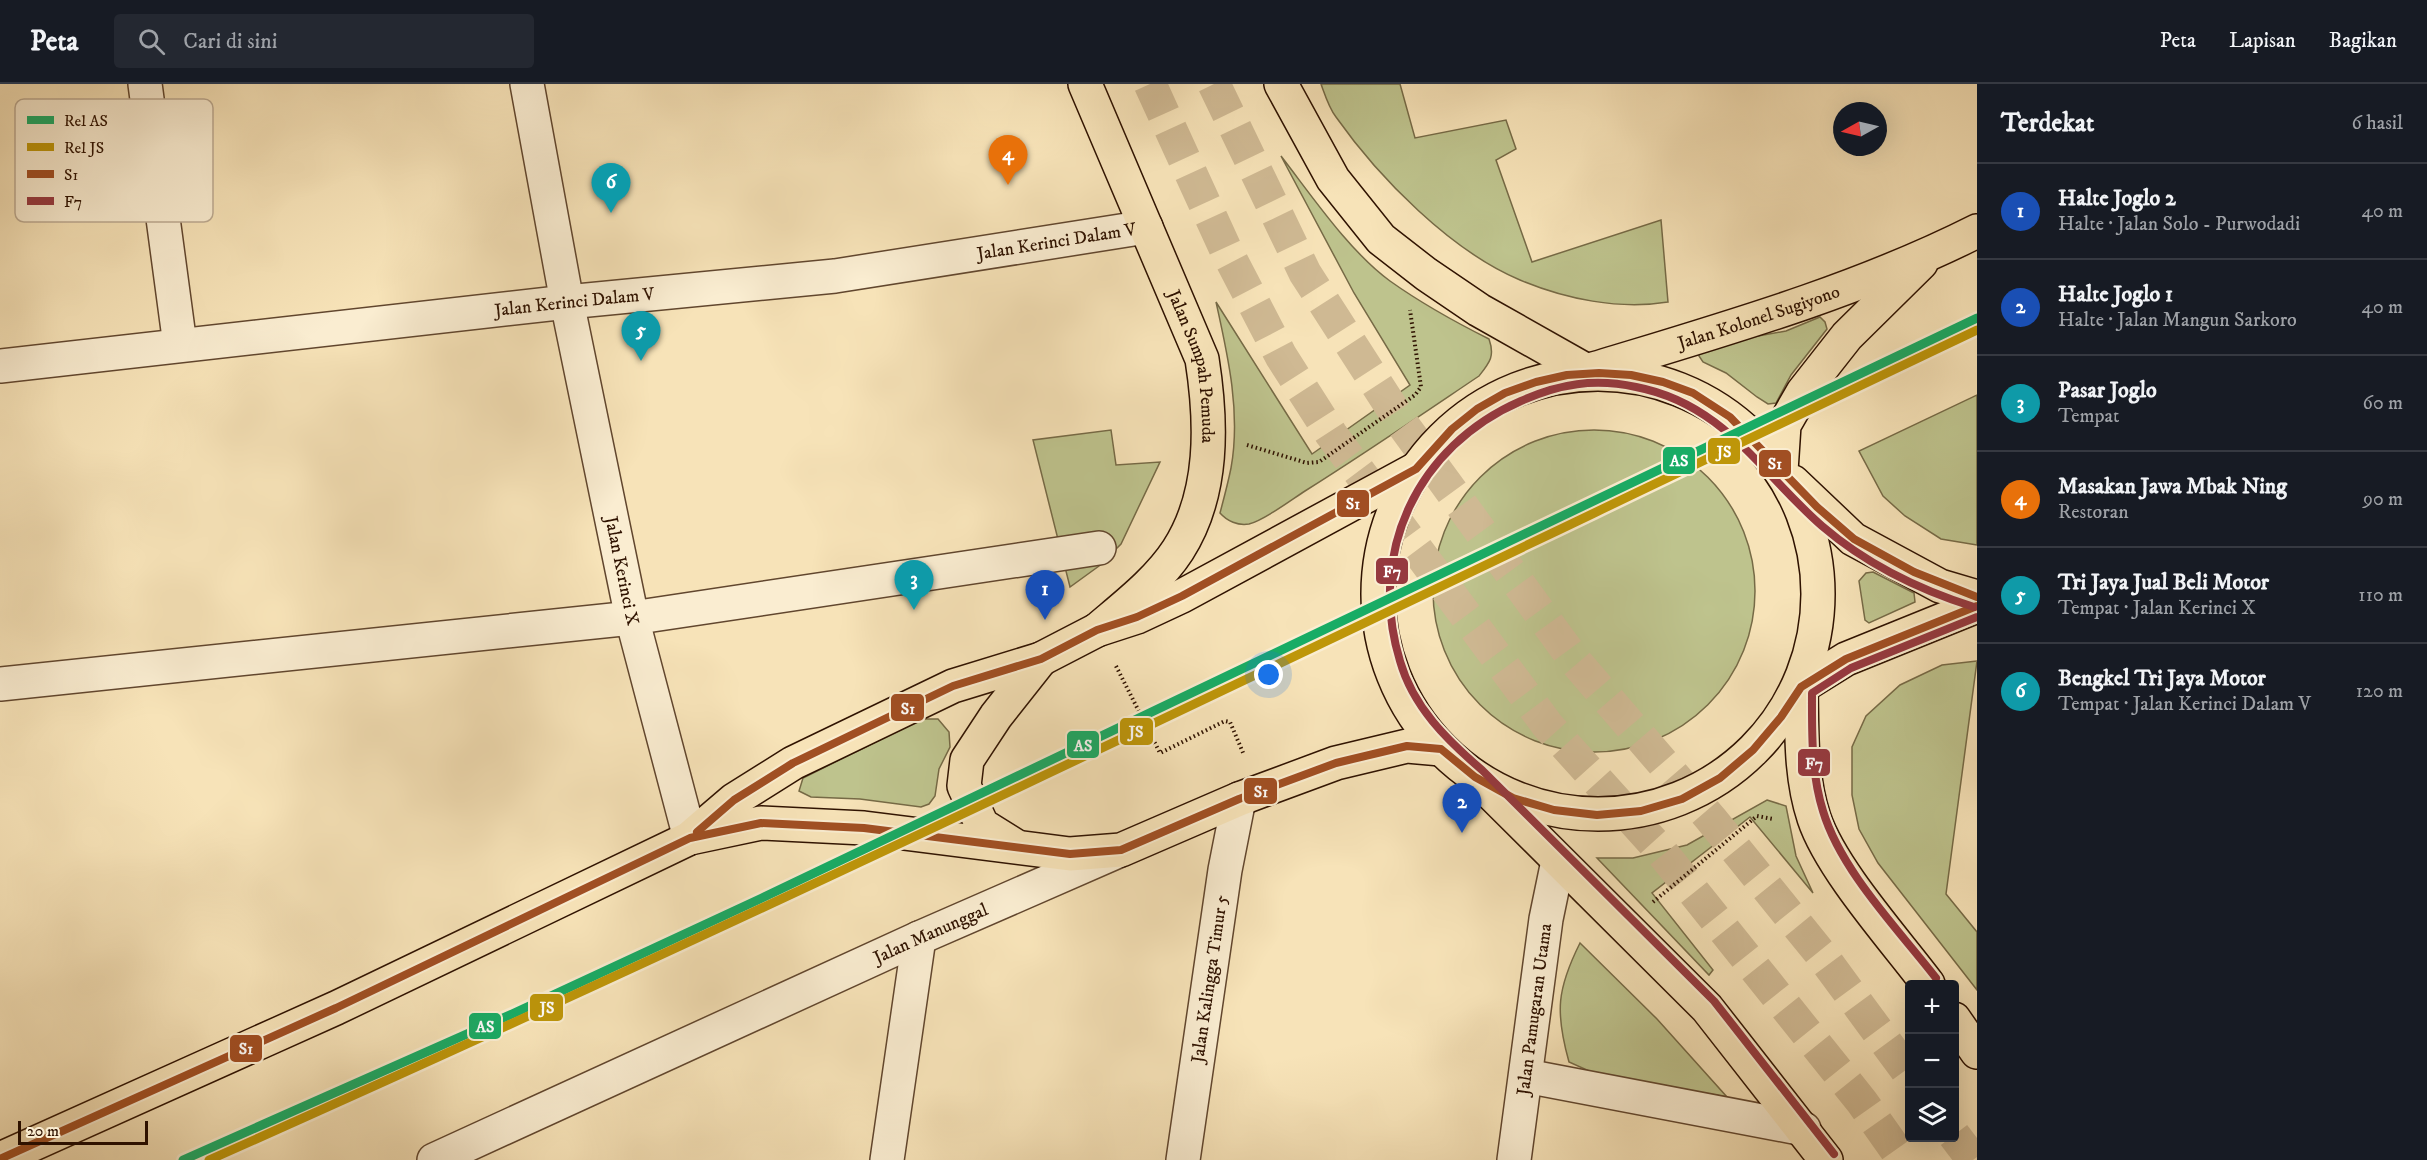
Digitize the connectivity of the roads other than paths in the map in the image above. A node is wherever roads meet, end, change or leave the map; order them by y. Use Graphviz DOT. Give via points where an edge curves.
graph roads {
  1 [pos="145,84"];
  2 [pos="527,84"];
  3 [pos="1085,84"];
  4 [pos="1281,84"];
  5 [pos="147,99"];
  6 [pos="164,222"];
  7 [pos="1146,227"];
  8 [pos="1977,231"];
  9 [pos="1929,255"];
  10 [pos="567,302"];
  11 [pos="180,345"];
  12 [pos="0,366"];
  13 [pos="1587,371"];
  14 [pos="1416,469"];
  15 [pos="1781,471"];
  16 [pos="1099,548"];
  17 [pos="1977,597"];
  18 [pos="1977,606"];
  19 [pos="632,618"];
  20 [pos="1097,630"];
  21 [pos="1041,659"];
  22 [pos="0,684"];
  23 [pos="1801,687"];
  24 [pos="1441,749"];
  25 [pos="1475,777"];
  26 [pos="1239,799"];
  27 [pos="690,838"];
  28 [pos="1019,847"];
  29 [pos="1121,850"];
  30 [pos="1558,861"];
  31 [pos="919,938"];
  32 [pos="1925,980"];
  33 [pos="1959,1026"];
  34 [pos="1977,1052"];
  35 [pos="1526,1076"];
  36 [pos="1804,1129"];
  37 [pos="0,1159"];
  38 [pos="434,1160"];
  39 [pos="887,1160"];
  40 [pos="1183,1160"];
  41 [pos="1514,1160"];
  42 [pos="1826,1160"];
  1 -- 5 [label="street"];
  2 -- 10 [label="street, Jalan Kerinci X"];
  3 -- 7 [label="main road, Jalan Sumpah Pemuda"];
  4 -- 13 [label="main road" via="1333,179 1381,239 1479,310"];
  6 -- 11 [label="street"];
  7 -- 10 [label="street, Jalan Kerinci Dalam V" via="835,276"];
  7 -- 20 [label="main road, Jalan Sumpah Pemuda" via="1202,359 1209,448 1200,507 1177,550 1145,588"];
  8 -- 9 [label="main road, Jalan Kolonel Sugiyono"];
  9 -- 13 [label="main road, Jalan Kolonel Sugiyono" via="1753,320"];
  9 -- 15 [label="main road, Jalan Kolonel Sugiyono" via="1847,336 1803,392 1784,425"];
  10 -- 11 [label="street, Jalan Kerinci Dalam V"];
  10 -- 19 [label="street, Jalan Kerinci X"];
  11 -- 12 [label="street, Jalan Kerinci Dalam V"];
  13 -- 14 [label="main road" via="1515,388 1477,409 1443,436"];
  13 -- 15 [label="main road" via="1641,377 1682,390 1720,410 1753,438"];
  14 -- 20 [label="main road" via="1182,596"];
  14 -- 24 [label="main road" via="1395,507 1382,548 1378,590 1381,634 1394,676 1414,715"];
  15 -- 17 [label="main road" via="1853,539 1940,586"];
  15 -- 23 [label="main road" via="1801,508 1814,550 1818,593 1814,636"];
  16 -- 19 [label="street"];
  18 -- 23 [label="main road" via="1846,659"];
  19 -- 22 [label="street"];
  19 -- 27 [label="street, Jalan Kerinci X"];
  20 -- 21 [label="main road"];
  21 -- 27 [label="main road" via="953,686 793,763 734,800"];
  21 -- 28 [label="main road" via="967,760 964,786 982,825"];
  23 -- 25 [label="main road" via="1753,750 1720,778 1682,799 1641,811 1597,815 1554,810 1513,798"];
  23 -- 32 [label="main road" via="1804,775 1815,819 1827,846 1854,886"];
  24 -- 25 [label="main road"];
  24 -- 26 [label="main road, Jalan Manunggal" via="1407,746 1359,756"];
  25 -- 30 [label="main road"];
  26 -- 29 [label="main road, Jalan Manunggal"];
  26 -- 40 [label="street, Jalan Kalingga Timur 5"];
  27 -- 28 [label="main road" via="761,823 864,828"];
  27 -- 37 [label="main road" via="336,1008"];
  28 -- 29 [label="main road" via="1070,854"];
  29 -- 31 [label="street, Jalan Manunggal"];
  30 -- 35 [label="street, Jalan Pamugaran Utama" via="1546,919"];
  30 -- 36 [label="main road" via="1707,1008"];
  31 -- 38 [label="street, Jalan Manunggal"];
  31 -- 39 [label="street"];
  33 -- 34 [label="main road"];
  35 -- 36 [label="street"];
  35 -- 41 [label="street, Jalan Pamugaran Utama"];
  36 -- 42 [label="main road"];
}
